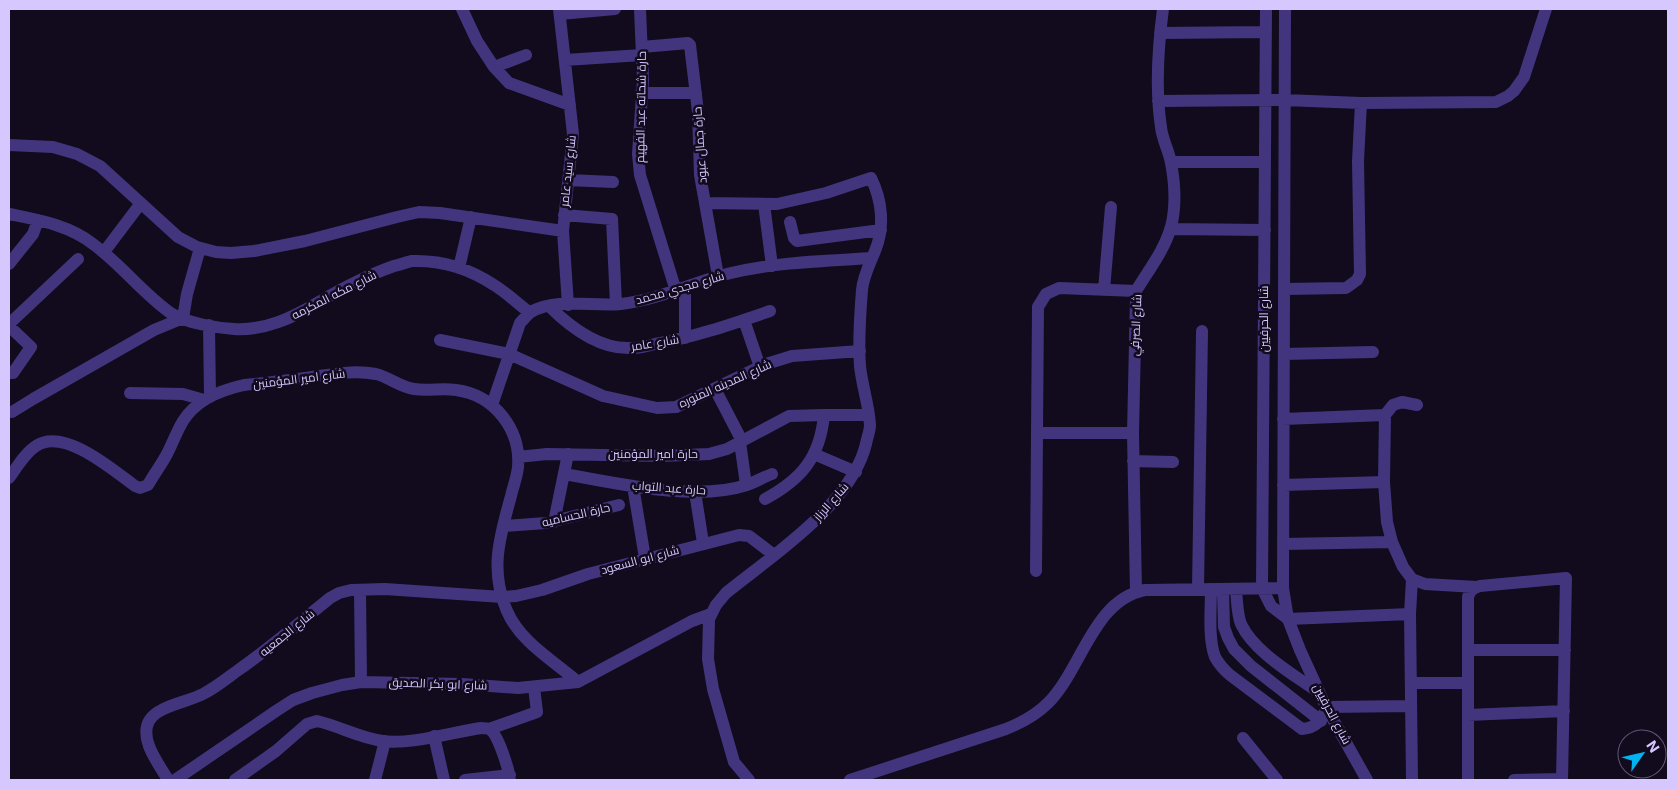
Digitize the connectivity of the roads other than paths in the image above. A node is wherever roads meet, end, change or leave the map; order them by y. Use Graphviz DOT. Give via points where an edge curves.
graph roads {
  1 [pos="462,9"];
  2 [pos="615,9"];
  3 [pos="640,9"];
  4 [pos="1163,9"];
  5 [pos="1266,9"];
  6 [pos="1285,9"];
  7 [pos="1546,9"];
  8 [pos="560,11"];
  9 [pos="1266,32"];
  10 [pos="1160,33"];
  11 [pos="642,51"];
  12 [pos="526,55"];
  13 [pos="565,60"];
  14 [pos="494,66"];
  15 [pos="642,93"];
  16 [pos="696,93"];
  17 [pos="1266,100"];
  18 [pos="1284,100"];
  19 [pos="1158,101"];
  20 [pos="1361,103"];
  21 [pos="570,106"];
  22 [pos="9,145"];
  23 [pos="1171,162"];
  24 [pos="1265,162"];
  25 [pos="568,180"];
  26 [pos="613,182"];
  27 [pos="141,203"];
  28 [pos="705,203"];
  29 [pos="764,204"];
  30 [pos="1111,207"];
  31 [pos="9,214"];
  32 [pos="564,215"];
  33 [pos="471,217"];
  34 [pos="38,220"];
  35 [pos="790,222"];
  36 [pos="1170,229"];
  37 [pos="881,230"];
  38 [pos="1265,230"];
  39 [pos="563,231"];
  40 [pos="200,248"];
  41 [pos="14,251"];
  42 [pos="104,252"];
  43 [pos="78,258"];
  44 [pos="872,258"];
  45 [pos="9,264"];
  46 [pos="772,266"];
  47 [pos="458,268"];
  48 [pos="718,276"];
  49 [pos="680,289"];
  50 [pos="1284,289"];
  51 [pos="1104,290"];
  52 [pos="1136,291"];
  53 [pos="616,304"];
  54 [pos="568,305"];
  55 [pos="549,306"];
  56 [pos="770,311"];
  57 [pos="530,313"];
  58 [pos="183,318"];
  59 [pos="744,320"];
  60 [pos="9,325"];
  61 [pos="209,325"];
  62 [pos="1202,331"];
  63 [pos="685,338"];
  64 [pos="440,340"];
  65 [pos="860,351"];
  66 [pos="1373,352"];
  67 [pos="509,354"];
  68 [pos="1284,354"];
  69 [pos="760,367"];
  70 [pos="9,373"];
  71 [pos="715,389"];
  72 [pos="130,393"];
  73 [pos="207,399"];
  74 [pos="1418,404"];
  75 [pos="492,405"];
  76 [pos="12,412"];
  77 [pos="824,414"];
  78 [pos="868,415"];
  79 [pos="1385,416"];
  80 [pos="1283,418"];
  81 [pos="1133,433"];
  82 [pos="1037,434"];
  83 [pos="741,442"];
  84 [pos="568,454"];
  85 [pos="814,454"];
  86 [pos="518,457"];
  87 [pos="1133,461"];
  88 [pos="1173,462"];
  89 [pos="856,472"];
  90 [pos="564,474"];
  91 [pos="772,474"];
  92 [pos="9,478"];
  93 [pos="1384,482"];
  94 [pos="746,485"];
  95 [pos="1283,485"];
  96 [pos="633,486"];
  97 [pos="694,492"];
  98 [pos="765,499"];
  99 [pos="619,505"];
  100 [pos="554,522"];
  101 [pos="503,526"];
  102 [pos="1392,542"];
  103 [pos="703,543"];
  104 [pos="1283,544"];
  105 [pos="774,555"];
  106 [pos="645,558"];
  107 [pos="1036,571"];
  108 [pos="1412,579"];
  109 [pos="1476,587"];
  110 [pos="1262,588"];
  111 [pos="1283,588"];
  112 [pos="1198,589"];
  113 [pos="1217,589"];
  114 [pos="1236,589"];
  115 [pos="360,590"];
  116 [pos="1136,592"];
  117 [pos="502,597"];
  118 [pos="711,614"];
  119 [pos="1410,614"];
  120 [pos="1288,619"];
  121 [pos="1468,650"];
  122 [pos="1565,650"];
  123 [pos="361,682"];
  124 [pos="578,682"];
  125 [pos="1411,683"];
  126 [pos="1468,684"];
  127 [pos="534,687"];
  128 [pos="1320,693"];
  129 [pos="1411,706"];
  130 [pos="1326,707"];
  131 [pos="1564,711"];
  132 [pos="1468,715"];
  133 [pos="1321,721"];
  134 [pos="489,729"];
  135 [pos="434,736"];
  136 [pos="1243,738"];
  137 [pos="385,741"];
  138 [pos="510,778"];
  139 [pos="744,779"];
  140 [pos="168,780"];
  141 [pos="175,780"];
  142 [pos="235,780"];
  143 [pos="375,780"];
  144 [pos="444,780"];
  145 [pos="465,780"];
  146 [pos="850,780"];
  147 [pos="1277,780"];
  148 [pos="1367,780"];
  149 [pos="1412,780"];
  150 [pos="1468,780"];
  151 [pos="1514,780"];
  152 [pos="1562,780"];
  1 -- 14 [label="street" via="477,41"];
  2 -- 8 [label="street"];
  3 -- 11 [label="street, حارة شحاته عبد الفهيم"];
  4 -- 10 [label="street, شارع الصرفي"];
  5 -- 9 [label="street, شارع الحرفيين"];
  6 -- 18 [label="street, شارع الحرفيين"];
  7 -- 20 [label="street" via="1524,78 1502,100 1489,103"];
  8 -- 13 [label="street, شارع سيد عامر"];
  9 -- 10 [label="street"];
  9 -- 17 [label="street, شارع الحرفيين"];
  10 -- 19 [label="street, شارع الصرفي"];
  11 -- 13 [label="street"];
  11 -- 15 [label="street, حارة شحاته عبد الفهيم"];
  11 -- 16 [label="street, حارة جمال عبود" via="690,43"];
  12 -- 14 [label="street"];
  13 -- 21 [label="street, شارع سيد عامر"];
  14 -- 21 [label="street" via="509,83"];
  15 -- 16 [label="street"];
  15 -- 49 [label="street, حارة شحاته عبد الفهيم" via="638,154 640,175"];
  16 -- 28 [label="street, حارة جمال عبود" via="700,175"];
  17 -- 18 [label="street"];
  17 -- 19 [label="street"];
  17 -- 24 [label="street, شارع الحرفيين"];
  18 -- 20 [label="street"];
  18 -- 50 [label="street, شارع الحرفيين"];
  19 -- 23 [label="street, شارع الصرفي" via="1161,128"];
  20 -- 50 [label="street" via="1358,280 1346,288"];
  21 -- 25 [label="street, شارع سيد عامر" via="573,134"];
  22 -- 27 [label="street" via="53,148 77,154 100,166"];
  23 -- 24 [label="street"];
  23 -- 36 [label="street, شارع الصرفي" via="1174,212"];
  24 -- 38 [label="street, شارع الحرفيين"];
  25 -- 26 [label="street"];
  25 -- 32 [label="street, شارع سيد عامر"];
  27 -- 40 [label="street" via="178,237"];
  27 -- 42 [label="street"];
  28 -- 29 [label="street"];
  28 -- 48 [label="street, حارة جمال عبود"];
  29 -- 37 [label="street, شارع الرزاز" via="826,193 872,178 882,212"];
  29 -- 46 [label="street"];
  30 -- 51 [label="street"];
  31 -- 34 [label="street, شارع مكه المكرمه"];
  32 -- 39 [label="street, شارع سيد عامر"];
  32 -- 53 [label="street" via="612,219"];
  33 -- 39 [label="street"];
  33 -- 40 [label="street" via="419,212 254,251 231,253"];
  33 -- 47 [label="street"];
  34 -- 41 [label="street" via="33,234"];
  34 -- 42 [label="street, شارع مكه المكرمه" via="72,230"];
  35 -- 37 [label="street" via="797,241"];
  36 -- 38 [label="street"];
  36 -- 52 [label="street, شارع الصرفي" via="1156,261"];
  37 -- 44 [label="street, شارع الرزاز"];
  38 -- 110 [label="street, شارع الحرفيين"];
  39 -- 54 [label="street, شارع سيد عامر"];
  40 -- 58 [label="street"];
  41 -- 45 [label="street"];
  42 -- 58 [label="street, شارع مكه المكرمه" via="153,300"];
  43 -- 60 [label="street"];
  44 -- 46 [label="street, شارع مجدي محمد"];
  44 -- 65 [label="street, شارع الرزاز" via="862,287"];
  46 -- 48 [label="street, شارع مجدي محمد"];
  47 -- 57 [label="street, شارع مكه المكرمه" via="496,286"];
  47 -- 61 [label="street, شارع مكه المكرمه" via="442,263 411,261 379,271 297,315 269,325 236,329"];
  48 -- 49 [label="street, شارع مجدي محمد"];
  49 -- 53 [label="street, شارع مجدي محمد"];
  49 -- 63 [label="street, حارة شحاته عبد الفهيم"];
  50 -- 68 [label="street, شارع الحرفيين"];
  51 -- 52 [label="street"];
  51 -- 82 [label="street" via="1059,288 1041,300 1038,307"];
  52 -- 81 [label="street, شارع الصرفي"];
  53 -- 54 [label="street, شارع مجدي محمد"];
  54 -- 55 [label="street, شارع مجدي محمد"];
  55 -- 57 [label="street, شارع مجدي محمد"];
  55 -- 63 [label="street, شارع عامر" via="574,328 614,346 632,348"];
  56 -- 59 [label="street, شارع عامر"];
  57 -- 67 [label="street" via="520,323"];
  58 -- 61 [label="street, شارع مكه المكرمه"];
  58 -- 76 [label="street" via="154,330"];
  59 -- 63 [label="street, شارع عامر"];
  59 -- 69 [label="street"];
  60 -- 70 [label="street" via="31,347 13,373"];
  61 -- 73 [label="street"];
  62 -- 112 [label="street"];
  64 -- 67 [label="street, شارع المدينه المنوره"];
  65 -- 69 [label="street, شارع المدينه المنوره" via="792,356"];
  65 -- 78 [label="street, شارع الرزاز"];
  66 -- 68 [label="street"];
  67 -- 71 [label="street, شارع المدينه المنوره" via="603,396 657,408 676,406"];
  67 -- 75 [label="street"];
  68 -- 80 [label="street, شارع الحرفيين"];
  69 -- 71 [label="street, شارع المدينه المنوره"];
  71 -- 83 [label="street"];
  72 -- 73 [label="street" via="183,394"];
  73 -- 75 [label="street, شارع امير المؤمنين" via="244,385 351,372 377,375 406,388 464,391"];
  73 -- 92 [label="street, شارع امير المؤمنين" via="184,420 168,453 144,488 135,486 86,452 61,441 38,445"];
  74 -- 79 [label="street" via="1402,402 1393,405"];
  75 -- 86 [label="street, شارع امير المؤمنين" via="511,428"];
  77 -- 78 [label="street, حارة امير المؤمنين"];
  77 -- 83 [label="street, حارة امير المؤمنين" via="789,416"];
  77 -- 85 [label="street" via="820,442"];
  78 -- 89 [label="street, شارع الرزاز" via="870,427"];
  79 -- 80 [label="street"];
  79 -- 93 [label="street"];
  80 -- 95 [label="street, شارع الحرفيين"];
  81 -- 82 [label="street"];
  81 -- 87 [label="street, شارع الصرفي"];
  82 -- 107 [label="street"];
  83 -- 84 [label="street, حارة امير المؤمنين" via="720,452 701,455"];
  83 -- 94 [label="street"];
  84 -- 86 [label="street, حارة امير المؤمنين"];
  84 -- 90 [label="street"];
  85 -- 89 [label="street"];
  85 -- 98 [label="street" via="802,473"];
  86 -- 101 [label="street, شارع امير المؤمنين" via="518,469"];
  87 -- 88 [label="street"];
  87 -- 116 [label="street, شارع الصرفي"];
  89 -- 105 [label="street, شارع الرزاز" via="805,530"];
  90 -- 96 [label="street, حارة عبد التواب"];
  90 -- 100 [label="street"];
  91 -- 94 [label="street, حارة عبد التواب"];
  93 -- 95 [label="street"];
  93 -- 102 [label="street"];
  94 -- 97 [label="street, حارة عبد التواب"];
  95 -- 104 [label="street, شارع الحرفيين"];
  96 -- 97 [label="street, حارة عبد التواب"];
  96 -- 106 [label="street"];
  97 -- 103 [label="street"];
  99 -- 100 [label="street, حارة الحساميه"];
  100 -- 101 [label="street, حارة الحساميه"];
  101 -- 117 [label="street, شارع امير المؤمنين" via="497,556"];
  102 -- 104 [label="street"];
  102 -- 108 [label="street"];
  103 -- 105 [label="street, شارع ابو السعود" via="742,534"];
  103 -- 106 [label="street, شارع ابو السعود"];
  104 -- 111 [label="street, شارع الحرفيين"];
  105 -- 118 [label="street, شارع الرزاز" via="726,592"];
  106 -- 117 [label="street, شارع ابو السعود" via="542,590"];
  108 -- 109 [label="street" via="1424,584"];
  108 -- 119 [label="street"];
  109 -- 121 [label="street" via="1468,597"];
  109 -- 122 [label="street" via="1566,578"];
  110 -- 111 [label="street"];
  110 -- 114 [label="street"];
  110 -- 120 [label="street, شارع الحرفيين" via="1271,606"];
  111 -- 120 [label="street, شارع الحرفيين"];
  112 -- 113 [label="street"];
  112 -- 116 [label="street"];
  113 -- 114 [label="street"];
  113 -- 133 [label="street" via="1224,627 1234,649"];
  113 -- 133 [label="street" via="1212,644 1222,667 1302,729"];
  114 -- 128 [label="street" via="1240,622 1254,642"];
  115 -- 117 [label="street, شارع الجمعيه"];
  115 -- 123 [label="street"];
  115 -- 140 [label="street, شارع الجمعيه" via="339,592 218,685 153,715 148,722 147,739"];
  116 -- 146 [label="street" via="1116,603 1058,690 1031,716 1006,730"];
  117 -- 124 [label="street, شارع امير المؤمنين" via="517,629"];
  118 -- 124 [label="street, شارع ابو بكر الصديق"];
  118 -- 139 [label="street, شارع الرزاز" via="708,659 713,689 734,762"];
  119 -- 120 [label="street"];
  119 -- 125 [label="street"];
  120 -- 128 [label="street, شارع الحرفيين"];
  121 -- 122 [label="street"];
  121 -- 126 [label="street"];
  122 -- 131 [label="street"];
  123 -- 127 [label="street, شارع ابو بكر الصديق"];
  123 -- 141 [label="street, شارع ابو بكر الصديق" via="342,684 293,700"];
  124 -- 127 [label="street, شارع ابو بكر الصديق"];
  125 -- 126 [label="street"];
  125 -- 129 [label="street"];
  126 -- 132 [label="street"];
  127 -- 134 [label="street" via="537,712"];
  128 -- 130 [label="street, شارع الحرفيين"];
  129 -- 130 [label="street"];
  129 -- 149 [label="street"];
  130 -- 133 [label="street"];
  130 -- 148 [label="street, شارع الحرفيين"];
  131 -- 132 [label="street"];
  131 -- 152 [label="street"];
  132 -- 150 [label="street"];
  134 -- 135 [label="street"];
  134 -- 138 [label="street" via="499,744"];
  135 -- 137 [label="street" via="401,742"];
  135 -- 144 [label="street"];
  136 -- 147 [label="street"];
  137 -- 142 [label="street" via="324,722 311,722"];
  137 -- 143 [label="street"];
  138 -- 145 [label="street"];
  151 -- 152 [label="street"];
}
